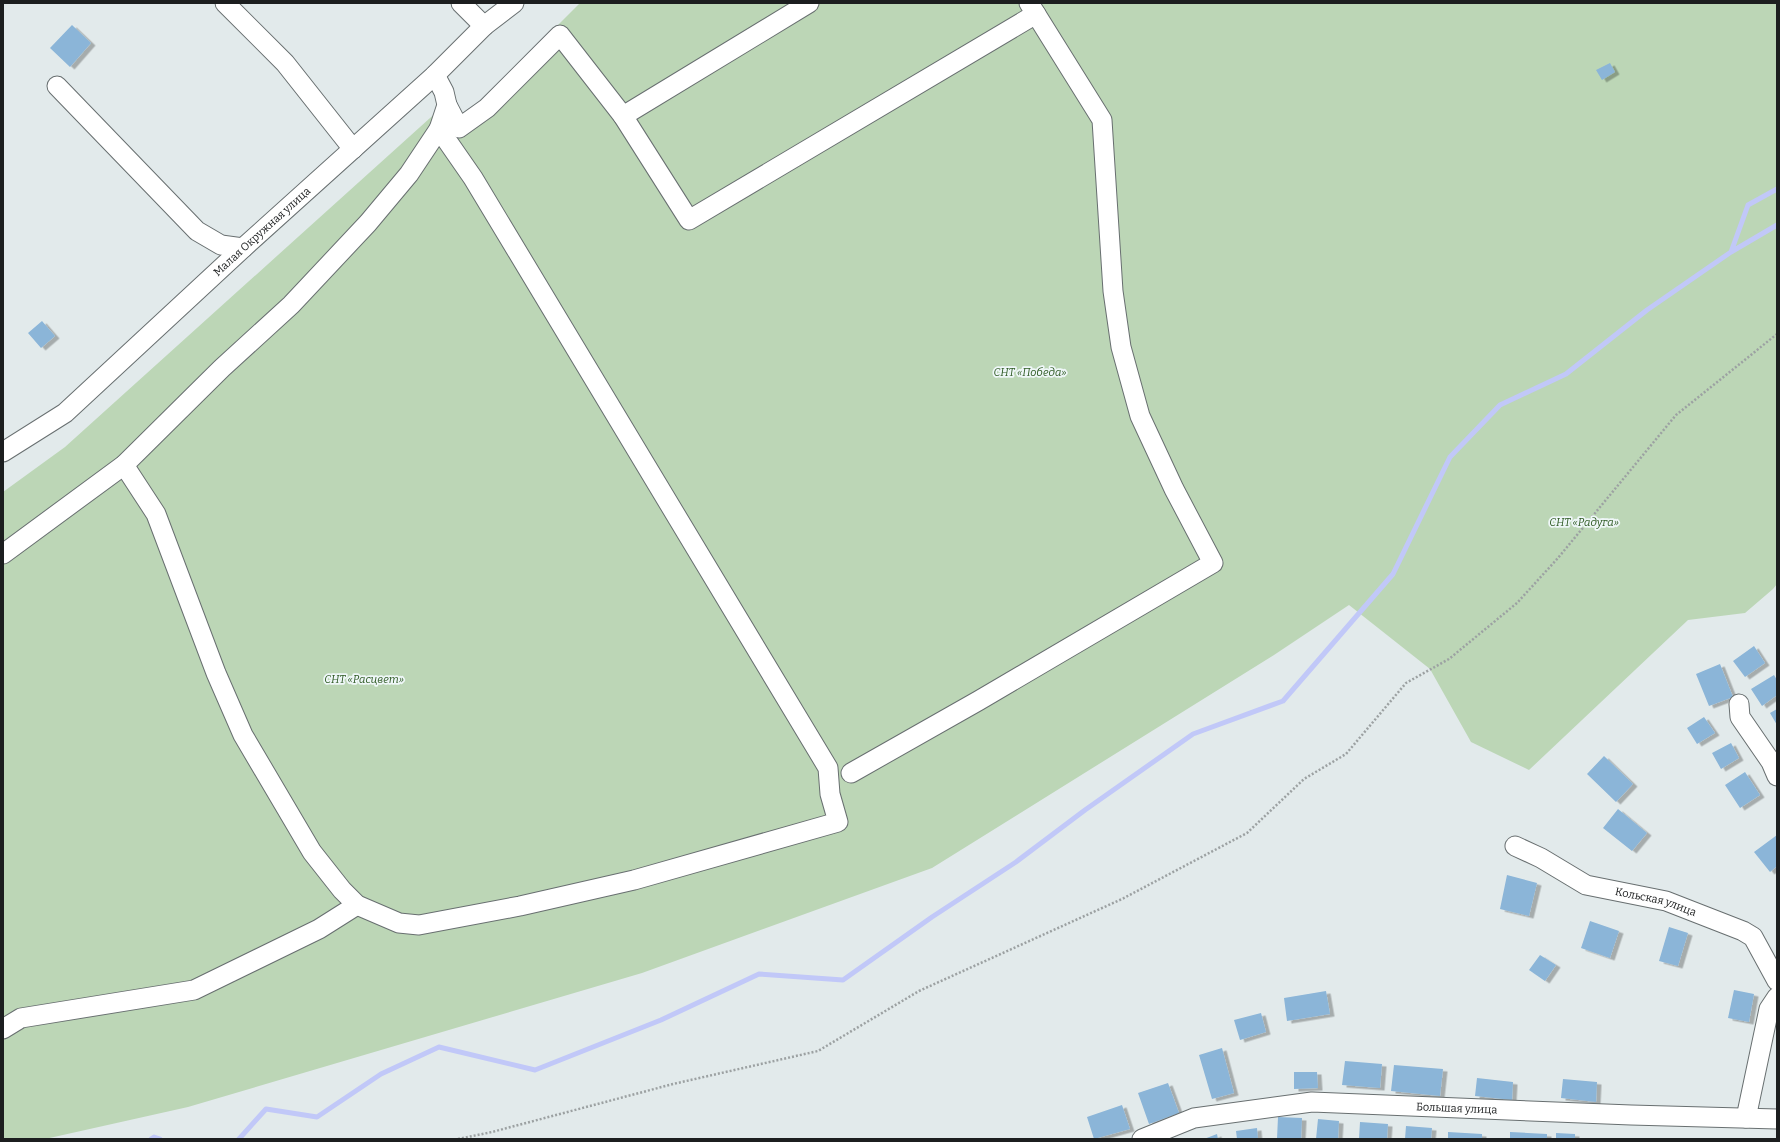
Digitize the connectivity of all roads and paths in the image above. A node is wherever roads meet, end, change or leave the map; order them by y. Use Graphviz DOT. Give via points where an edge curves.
graph roads {
  1 [pos="225,3"];
  2 [pos="461,3"];
  3 [pos="514,3"];
  4 [pos="808,3"];
  5 [pos="1033,8"];
  6 [pos="484,26"];
  7 [pos="435,75"];
  8 [pos="57,86"];
  9 [pos="446,105"];
  10 [pos="623,116"];
  11 [pos="439,129"];
  12 [pos="353,149"];
  13 [pos="243,248"];
  14 [pos="1777,334"];
  15 [pos="3,452"];
  16 [pos="124,465"];
  17 [pos="3,554"];
  18 [pos="1739,704"];
  19 [pos="851,773"];
  20 [pos="1777,776"];
  21 [pos="1515,846"];
  22 [pos="357,905"];
  23 [pos="1777,981"];
  24 [pos="1773,1003"];
  25 [pos="3,1029"];
  26 [pos="1746,1118"];
  27 [pos="1777,1119"];
  28 [pos="458,1139"];
  29 [pos="1142,1139"];
  1 -- 12 [label="street" via="285,63"];
  2 -- 6 [label="street"];
  3 -- 6 [label="street, Малая Окружная улица"];
  4 -- 10 [label="street"];
  5 -- 10 [label="street" via="689,220"];
  5 -- 19 [label="street" via="1102,120 1113,292 1121,347 1140,416 1174,489 1213,563"];
  6 -- 7 [label="street, Малая Окружная улица"];
  7 -- 9 [label="street" via="444,92"];
  7 -- 12 [label="street, Малая Окружная улица"];
  8 -- 13 [label="street" via="197,231 221,245"];
  9 -- 10 [label="street" via="459,128 487,108 560,36"];
  9 -- 11 [label="street"];
  11 -- 16 [label="street" via="409,174 368,223 302,293"];
  11 -- 22 [label="street" via="473,178 828,768 830,794 838,822 634,880 419,925 399,923"];
  12 -- 13 [label="street, Малая Окружная улица"];
  13 -- 15 [label="street, Малая Окружная улица" via="65,413"];
  14 -- 28 [label="path" via="1676,415 1558,558 1517,603 1449,658 1406,683 1346,754 1304,780 1247,833 1122,899 919,991 818,1051 673,1084"];
  16 -- 17 [label="street"];
  16 -- 22 [label="street" via="156,514 216,673 243,735 312,852"];
  18 -- 20 [label="street" via="1740,717 1771,762"];
  21 -- 23 [label="street, Кольская улица" via="1542,858 1586,885 1666,902 1744,931 1753,937"];
  22 -- 25 [label="street" via="319,929 194,990 21,1018"];
  24 -- 26 [label="street"];
  26 -- 27 [label="street, Большая улица"];
  26 -- 29 [label="street, Большая улица" via="1312,1102 1194,1118"];
}
